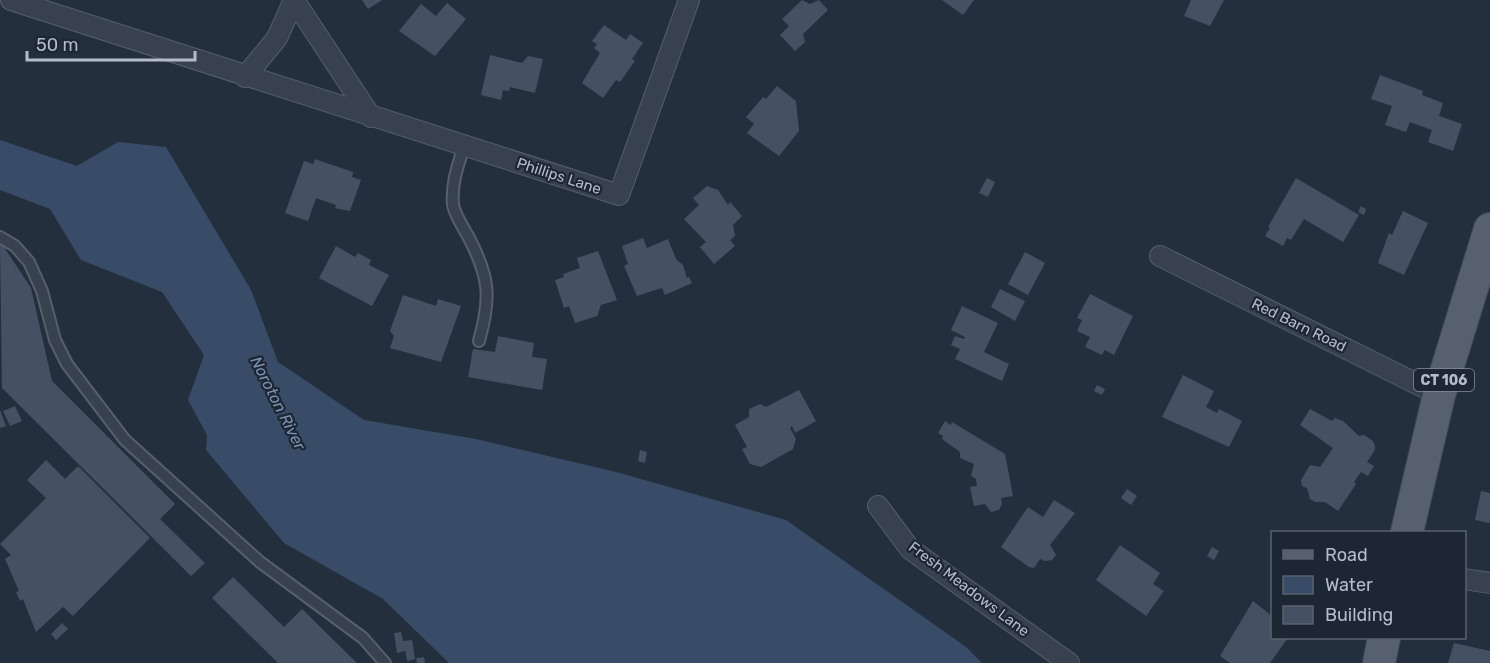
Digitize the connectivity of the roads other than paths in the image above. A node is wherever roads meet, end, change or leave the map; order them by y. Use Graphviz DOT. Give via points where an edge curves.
graph roads {
  1 [pos="10,0"];
  2 [pos="294,0"];
  3 [pos="689,0"];
  4 [pos="245,77"];
  5 [pos="371,117"];
  6 [pos="464,146"];
  7 [pos="1490,229"];
  8 [pos="0,237"];
  9 [pos="1160,256"];
  10 [pos="479,340"];
  11 [pos="1439,395"];
  12 [pos="878,506"];
  13 [pos="1407,531"];
  14 [pos="1466,579"];
  15 [pos="1490,583"];
  16 [pos="1384,639"];
  17 [pos="385,663"];
  18 [pos="1069,663"];
  19 [pos="1379,663"];
  1 -- 4 [label="street, Phillips Lane"];
  2 -- 4 [label="street" via="278,38"];
  2 -- 5 [label="street"];
  3 -- 6 [label="street, Phillips Lane" via="619,195"];
  4 -- 5 [label="street, Phillips Lane"];
  5 -- 6 [label="street, Phillips Lane"];
  6 -- 10 [label="lane" via="453,181 453,207 486,278 489,306"];
  7 -- 11 [label="main road, CT 106"];
  8 -- 17 [label="lane" via="29,262 63,356 125,440 260,562 363,638"];
  9 -- 11 [label="street, Red Barn Road"];
  11 -- 13 [label="main road, CT 106"];
  12 -- 18 [label="street, Fresh Meadows Lane" via="910,549"];
  14 -- 15 [label="street"];
  16 -- 19 [label="main road"];
}
